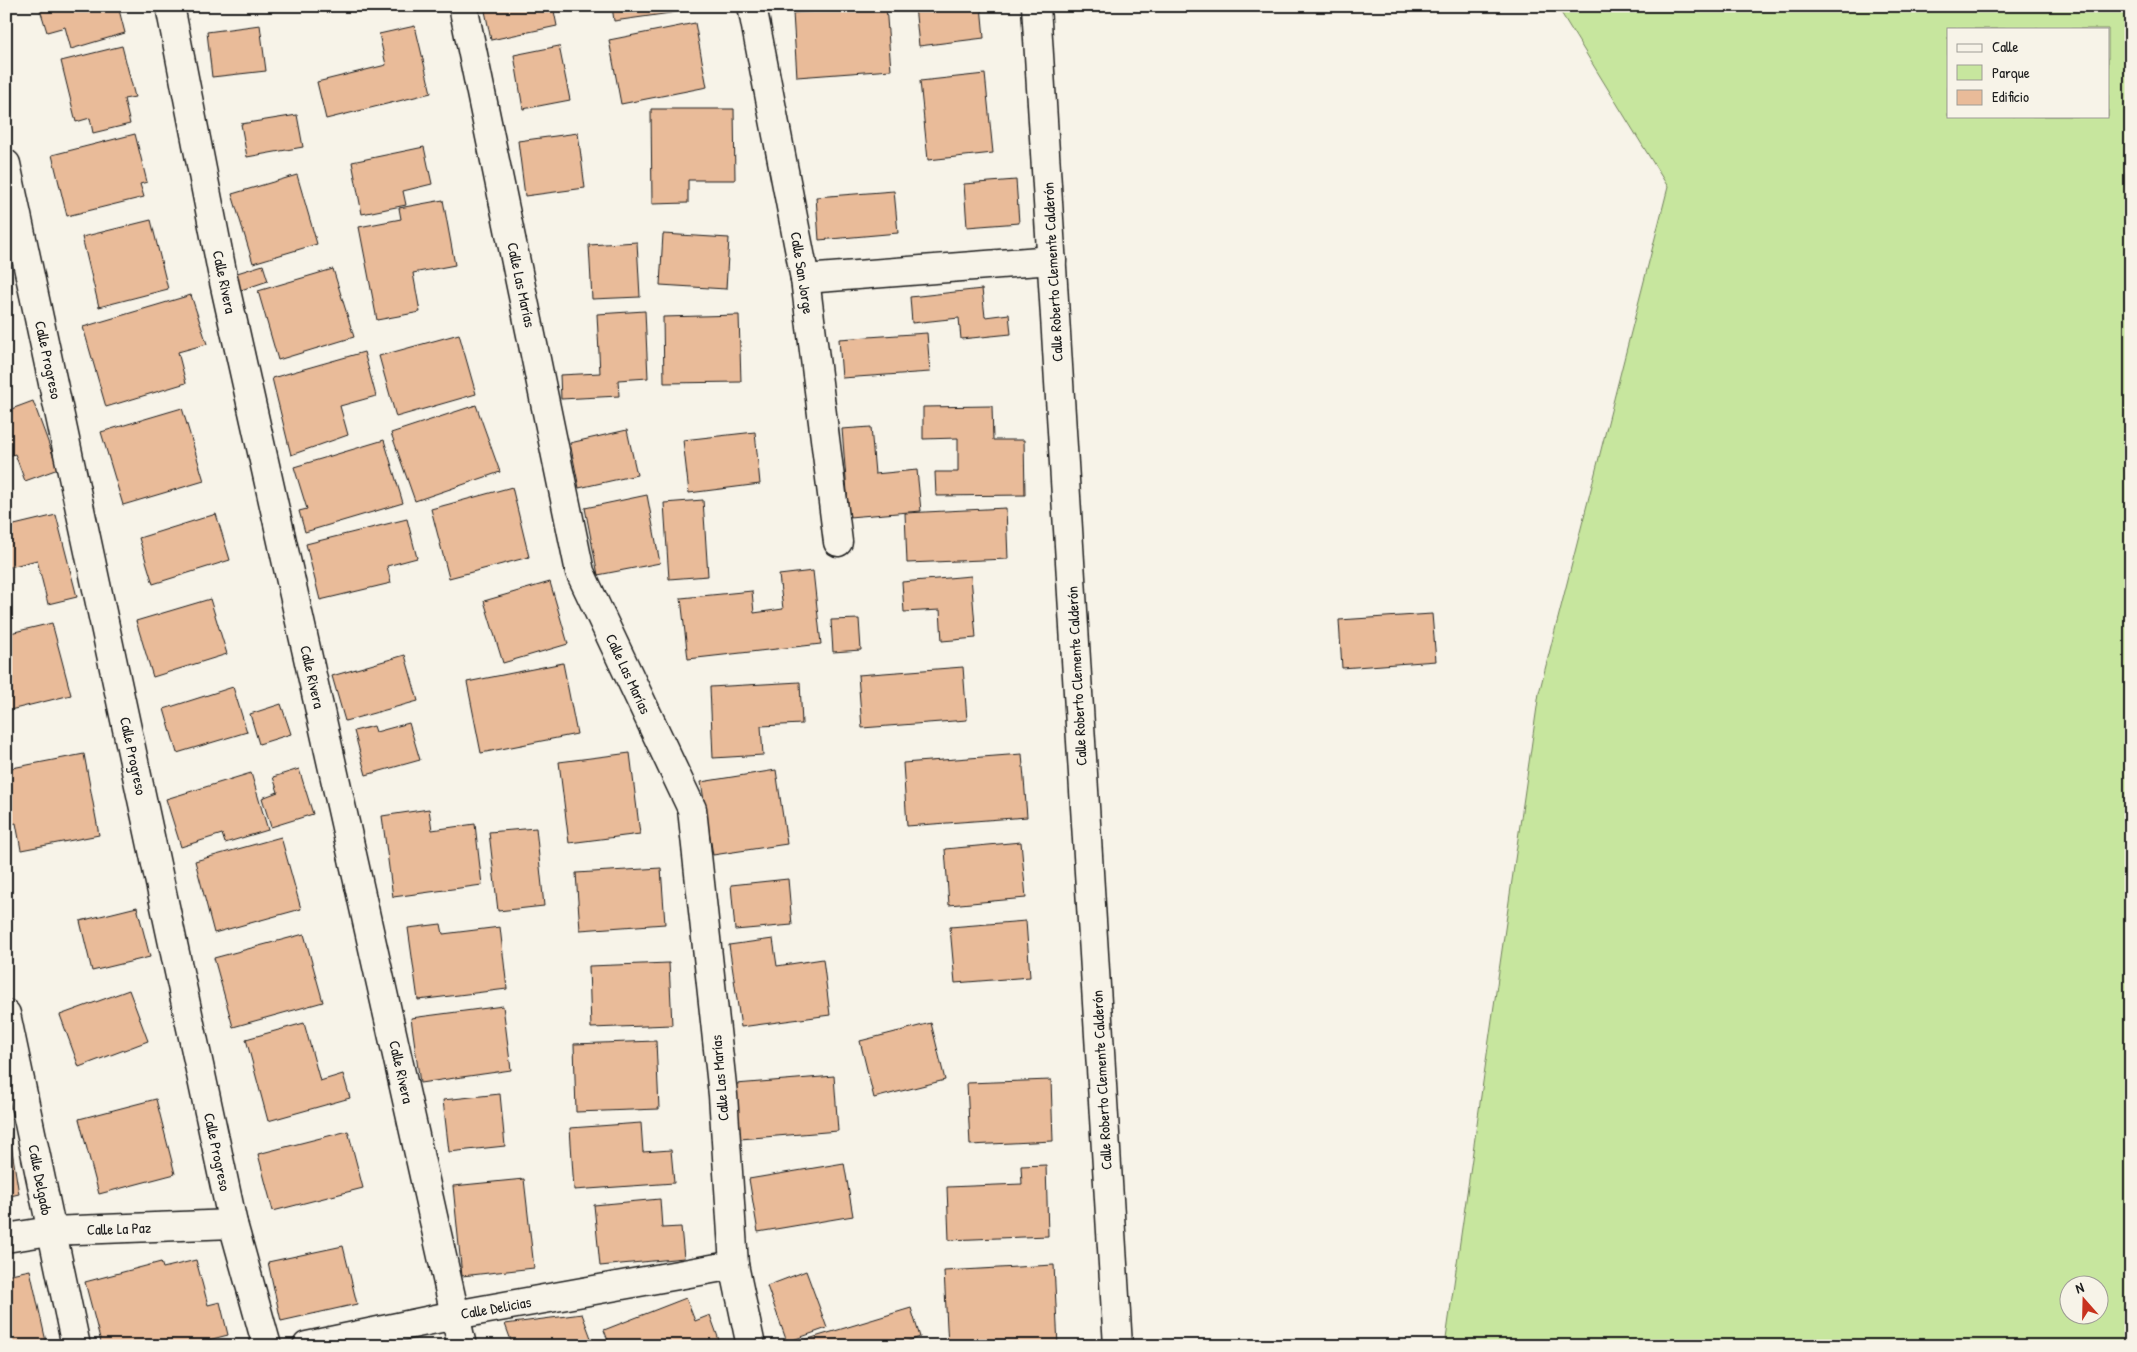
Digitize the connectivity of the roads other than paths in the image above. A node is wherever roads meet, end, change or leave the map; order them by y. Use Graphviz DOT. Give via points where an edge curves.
graph roads {
  1 [pos="170,6"];
  2 [pos="463,6"];
  3 [pos="752,6"];
  4 [pos="1036,6"];
  5 [pos="6,164"];
  6 [pos="1052,260"];
  7 [pos="805,279"];
  8 [pos="838,542"];
  9 [pos="6,1014"];
  10 [pos="233,1224"];
  11 [pos="50,1232"];
  12 [pos="6,1238"];
  13 [pos="734,1265"];
  14 [pos="455,1315"];
  15 [pos="76,1346"];
  16 [pos="267,1346"];
  17 [pos="307,1346"];
  18 [pos="462,1346"];
  19 [pos="751,1346"];
  20 [pos="1118,1346"];
  1 -- 14 [label="street, Calle Rivera" via="224,282"];
  2 -- 13 [label="street, Calle Las Marías" via="580,572 692,808 723,1095"];
  3 -- 7 [label="street, Calle San Jorge"];
  4 -- 6 [label="street, Calle Roberto Clemente Calderón"];
  5 -- 10 [label="street, Calle Progreso"];
  6 -- 7 [label="street"];
  6 -- 20 [label="street, Calle Roberto Clemente Calderón"];
  7 -- 8 [label="street, Calle San Jorge"];
  9 -- 11 [label="street, Calle Delgado"];
  10 -- 11 [label="street, Calle La Paz"];
  10 -- 16 [label="street, Calle Progreso"];
  11 -- 12 [label="street, Calle La Paz"];
  11 -- 15 [label="street, Calle Delgado"];
  13 -- 14 [label="street, Calle Delicias"];
  13 -- 19 [label="street, Calle Las Marías"];
  14 -- 17 [label="street, Calle Delicias"];
  14 -- 18 [label="street, Calle Rivera"];
}
